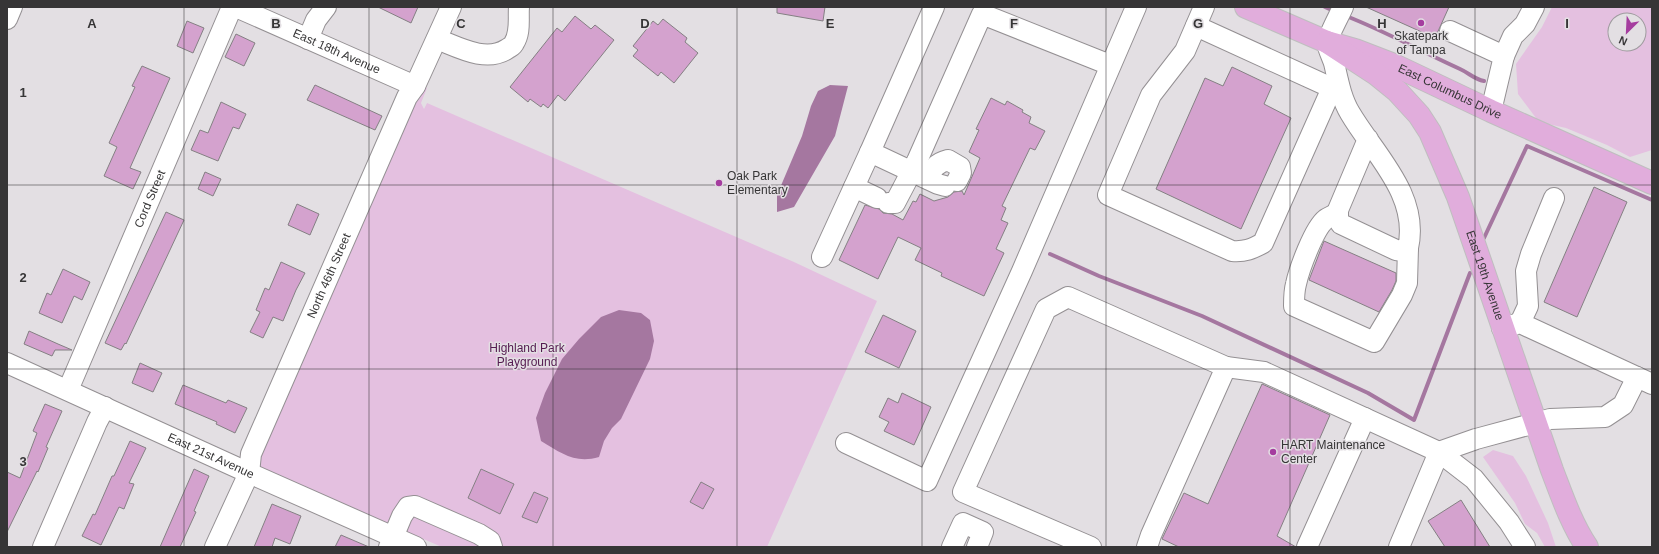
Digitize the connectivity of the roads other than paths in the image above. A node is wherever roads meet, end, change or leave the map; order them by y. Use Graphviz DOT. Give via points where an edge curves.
graph roads {
  1 [pos="12,7"];
  2 [pos="232,7"];
  3 [pos="236,7"];
  4 [pos="451,7"];
  5 [pos="519,7"];
  6 [pos="934,7"];
  7 [pos="1136,7"];
  8 [pos="1204,7"];
  9 [pos="1246,7"];
  10 [pos="1344,7"];
  11 [pos="1534,7"];
  12 [pos="320,9"];
  13 [pos="983,11"];
  14 [pos="7,19"];
  15 [pos="1196,26"];
  16 [pos="1450,31"];
  17 [pos="308,39"];
  18 [pos="437,39"];
  19 [pos="1327,42"];
  20 [pos="1504,56"];
  21 [pos="1110,65"];
  22 [pos="1335,85"];
  23 [pos="415,86"];
  24 [pos="1449,92"];
  25 [pos="1491,111"];
  26 [pos="1419,115"];
  27 [pos="1368,139"];
  28 [pos="870,152"];
  29 [pos="936,179"];
  30 [pos="1652,183"];
  31 [pos="854,187"];
  32 [pos="1554,198"];
  33 [pos="1337,213"];
  34 [pos="1408,248"];
  35 [pos="822,257"];
  36 [pos="1511,326"];
  37 [pos="7,363"];
  38 [pos="1226,367"];
  39 [pos="1645,380"];
  40 [pos="68,390"];
  41 [pos="105,407"];
  42 [pos="1365,418"];
  43 [pos="1536,424"];
  44 [pos="846,443"];
  45 [pos="1438,452"];
  46 [pos="249,473"];
  47 [pos="391,542"];
  48 [pos="43,547"];
  49 [pos="215,547"];
  50 [pos="416,547"];
  51 [pos="492,547"];
  52 [pos="952,547"];
  53 [pos="978,547"];
  54 [pos="1091,547"];
  55 [pos="1147,547"];
  56 [pos="1307,547"];
  57 [pos="1399,547"];
  58 [pos="1525,547"];
  59 [pos="1587,547"];
  1 -- 14 [label="street"];
  2 -- 40 [label="street, Cord Street"];
  3 -- 17 [label="street, East 18th Avenue"];
  4 -- 18 [label="street, North 46th Street"];
  5 -- 18 [label="street" via="519,28 514,44 500,54 471,52"];
  6 -- 28 [label="street"];
  7 -- 21 [label="street"];
  8 -- 15 [label="street"];
  9 -- 19 [label="main road, East Columbus Drive"];
  10 -- 19 [label="street"];
  11 -- 20 [label="street" via="1525,24 1513,36"];
  12 -- 17 [label="street"];
  13 -- 21 [label="street"];
  13 -- 29 [label="street"];
  15 -- 22 [label="street"];
  15 -- 22 [label="street" via="1180,60 1151,95 1108,195 1232,251 1244,252 1263,243"];
  16 -- 20 [label="street"];
  17 -- 23 [label="street, East 18th Avenue"];
  18 -- 23 [label="street, North 46th Street"];
  19 -- 22 [label="street"];
  19 -- 24 [label="main road, East Columbus Drive" via="1394,65"];
  19 -- 26 [label="main road, East 19th Avenue" via="1376,74 1397,91"];
  20 -- 25 [label="street"];
  21 -- 44 [label="street" via="927,481"];
  22 -- 27 [label="street" via="1357,126"];
  23 -- 46 [label="street, North 46th Street" via="407,98 255,446"];
  24 -- 25 [label="main road, East Columbus Drive"];
  24 -- 26 [label="main road" via="1431,100"];
  25 -- 30 [label="main road, East Columbus Drive"];
  26 -- 36 [label="main road, East 19th Avenue" via="1430,132"];
  27 -- 33 [label="street"];
  27 -- 34 [label="street" via="1402,194 1410,227"];
  28 -- 29 [label="street"];
  28 -- 31 [label="street"];
  29 -- 31 [label="street" via="896,203"];
  31 -- 35 [label="street"];
  32 -- 36 [label="street" via="1526,271 1528,306"];
  33 -- 34 [label="street" via="1341,224 1396,250 1404,251"];
  33 -- 34 [label="street" via="1322,224 1310,245 1295,286 1294,306 1374,342 1407,283"];
  36 -- 39 [label="street"];
  36 -- 43 [label="main road, East 19th Avenue"];
  37 -- 40 [label="street, East 21st Avenue"];
  38 -- 42 [label="street" via="1264,372"];
  38 -- 54 [label="street" via="1068,297 1046,309 964,492"];
  38 -- 55 [label="street"];
  39 -- 43 [label="street" via="1623,404 1605,417 1550,419"];
  40 -- 41 [label="street, East 21st Avenue"];
  41 -- 46 [label="street, East 21st Avenue"];
  41 -- 48 [label="street"];
  42 -- 45 [label="street"];
  42 -- 56 [label="street"];
  43 -- 45 [label="street" via="1476,439"];
  43 -- 59 [label="main road, East 19th Avenue" via="1568,511"];
  45 -- 57 [label="street"];
  45 -- 58 [label="street" via="1474,479"];
  46 -- 47 [label="street, East 21st Avenue"];
  46 -- 49 [label="street, North 46th Street"];
  47 -- 50 [label="street, East 21st Avenue"];
  47 -- 51 [label="street" via="402,516 408,507 415,506 479,534 490,541"];
  52 -- 53 [label="street" via="963,523 983,532"];
}
